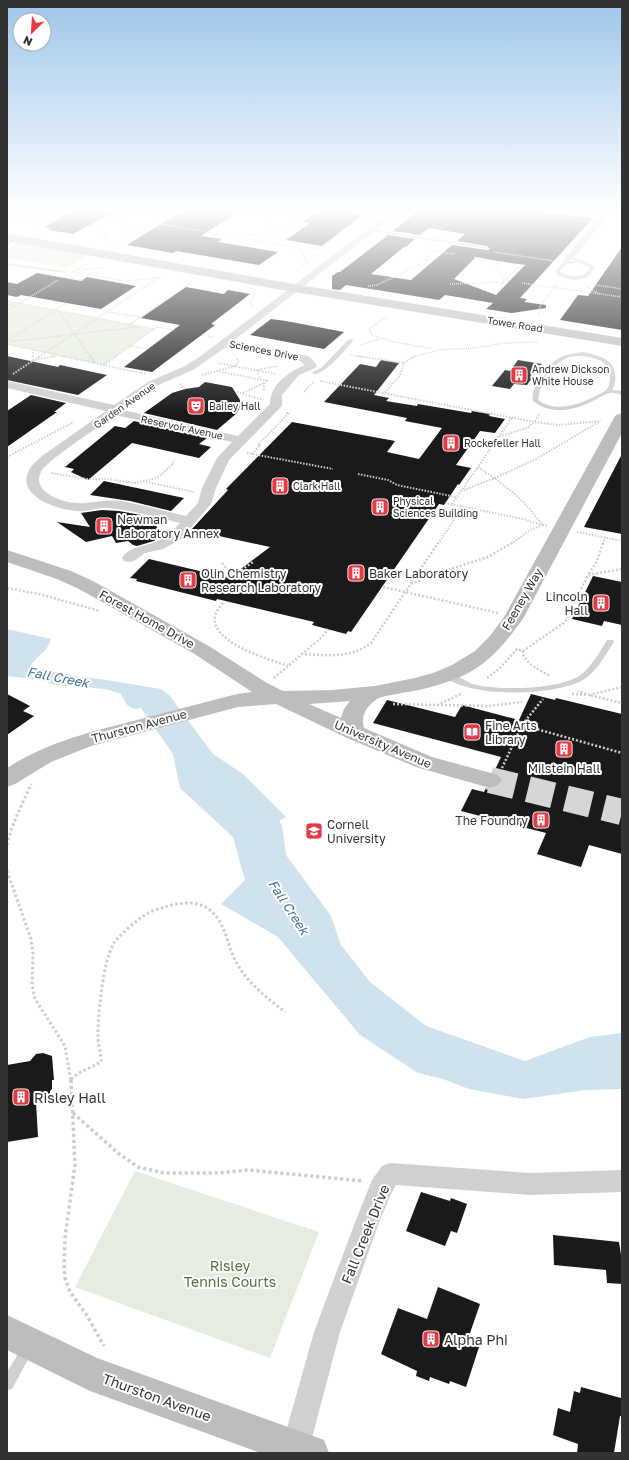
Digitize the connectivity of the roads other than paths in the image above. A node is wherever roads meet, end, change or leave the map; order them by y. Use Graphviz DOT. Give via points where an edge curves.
graph roads {
  1 [pos="230,277"];
  2 [pos="311,277"];
  3 [pos="294,288"];
  4 [pos="220,340"];
  5 [pos="351,340"];
  6 [pos="622,342"];
  7 [pos="325,367"];
  8 [pos="313,369"];
  9 [pos="7,384"];
  10 [pos="609,390"];
  11 [pos="622,393"];
  12 [pos="115,411"];
  13 [pos="622,418"];
  14 [pos="241,440"];
  15 [pos="189,521"];
  16 [pos="7,556"];
  17 [pos="129,558"];
  18 [pos="610,642"];
  19 [pos="446,675"];
  20 [pos="275,689"];
  21 [pos="380,698"];
  22 [pos="355,733"];
  23 [pos="495,777"];
  24 [pos="7,779"];
  25 [pos="622,1181"];
  26 [pos="19,1338"];
  27 [pos="7,1384"];
  28 [pos="300,1451"];
  1 -- 3 [label="street, Tower Road"];
  2 -- 3 [label="street, Garden Avenue"];
  3 -- 4 [label="street, Garden Avenue"];
  3 -- 6 [label="street, Tower Road"];
  4 -- 8 [label="street, Sciences Drive" via="301,357 306,359"];
  4 -- 12 [label="street, Garden Avenue" via="195,364 152,384"];
  5 -- 7 [label="lane"];
  7 -- 8 [label="lane"];
  7 -- 8 [label="lane"];
  8 -- 14 [label="street, Sciences Drive" via="309,367 295,373 276,394 276,405"];
  9 -- 12 [label="street, Reservoir Avenue"];
  10 -- 10 [label="lane" via="613,381 612,366 596,357 575,355 558,360 538,388 535,400 544,406 560,409 586,403"];
  10 -- 11 [label="lane"];
  12 -- 14 [label="street, Reservoir Avenue"];
  12 -- 15 [label="street, Garden Avenue" via="56,452 34,471 34,486 53,501 63,505 80,507 113,504"];
  13 -- 19 [label="street, Feeney Way" via="514,617 501,636 476,660"];
  14 -- 15 [label="street, Sciences Drive" via="220,463 204,504"];
  15 -- 17 [label="street, Sciences Drive" via="171,540 140,550"];
  16 -- 20 [label="street, Forest Home Drive" via="64,575 200,649 260,688"];
  18 -- 19 [label="lane" via="587,673 577,681 564,685 489,689 469,685"];
  19 -- 21 [label="street, Feeney Way"];
  20 -- 21 [label="street, Feeney Way" via="313,698"];
  20 -- 22 [label="street, University Avenue"];
  20 -- 24 [label="street, Thurston Avenue" via="251,698 63,748 32,762"];
  21 -- 22 [label="street" via="364,699 352,712 350,718"];
  22 -- 23 [label="street, University Avenue" via="424,762"];
  25 -- 28 [label="street, Fall Creek Drive" via="530,1184 390,1174 371,1213 328,1332"];
  26 -- 27 [label="lane"];
  26 -- 28 [label="street, Thurston Avenue" via="90,1373"];
}
